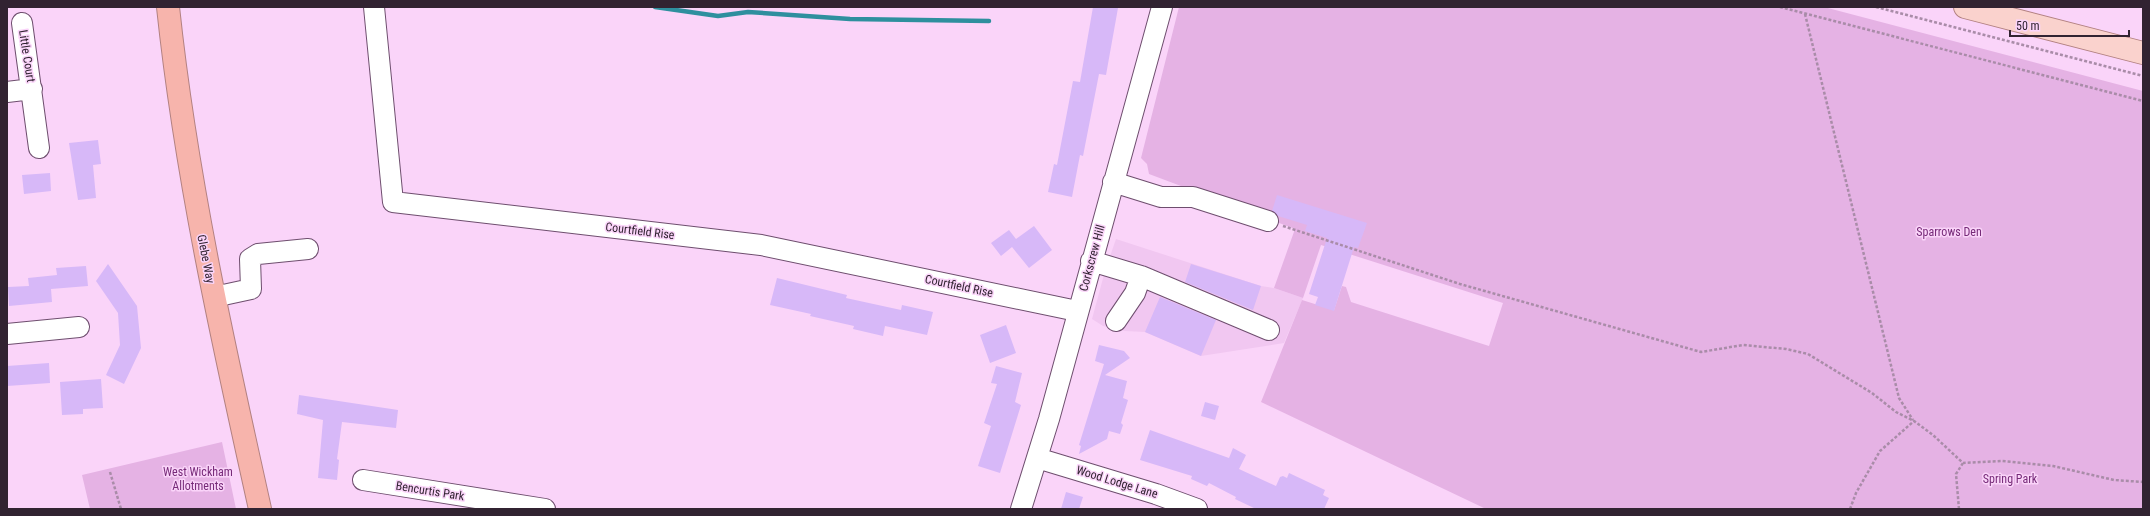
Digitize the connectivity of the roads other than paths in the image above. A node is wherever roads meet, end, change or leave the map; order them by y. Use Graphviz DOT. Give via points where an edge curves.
graph roads {
  1 [pos="168,7"];
  2 [pos="374,7"];
  3 [pos="1162,7"];
  4 [pos="1965,7"];
  5 [pos="22,23"];
  6 [pos="2143,53"];
  7 [pos="32,89"];
  8 [pos="7,92"];
  9 [pos="39,148"];
  10 [pos="1113,182"];
  11 [pos="1268,221"];
  12 [pos="308,249"];
  13 [pos="1091,261"];
  14 [pos="1141,276"];
  15 [pos="214,297"];
  16 [pos="1078,311"];
  17 [pos="1116,321"];
  18 [pos="79,327"];
  19 [pos="1269,330"];
  20 [pos="7,334"];
  21 [pos="1037,458"];
  22 [pos="364,480"];
  23 [pos="260,509"];
  24 [pos="545,509"];
  25 [pos="1021,509"];
  26 [pos="1197,509"];
  1 -- 15 [label="highway, Glebe Way" via="189,160"];
  2 -- 16 [label="street, Courtfield Rise" via="393,202 761,245"];
  3 -- 10 [label="street, Corkscrew Hill"];
  4 -- 6 [label="main road"];
  5 -- 7 [label="street, Little Court"];
  7 -- 8 [label="street, Little Court"];
  7 -- 9 [label="street, Little Court"];
  10 -- 11 [label="street" via="1162,197 1193,197"];
  10 -- 13 [label="street, Corkscrew Hill"];
  12 -- 15 [label="street" via="258,254 250,259 251,289"];
  13 -- 14 [label="street"];
  13 -- 16 [label="street, Corkscrew Hill"];
  14 -- 17 [label="street" via="1135,293"];
  14 -- 19 [label="street"];
  15 -- 23 [label="highway, Glebe Way"];
  16 -- 21 [label="street, Corkscrew Hill"];
  18 -- 20 [label="street"];
  21 -- 25 [label="street, Corkscrew Hill"];
  21 -- 26 [label="street, Wood Lodge Lane"];
  22 -- 24 [label="street, Bencurtis Park"];
}
